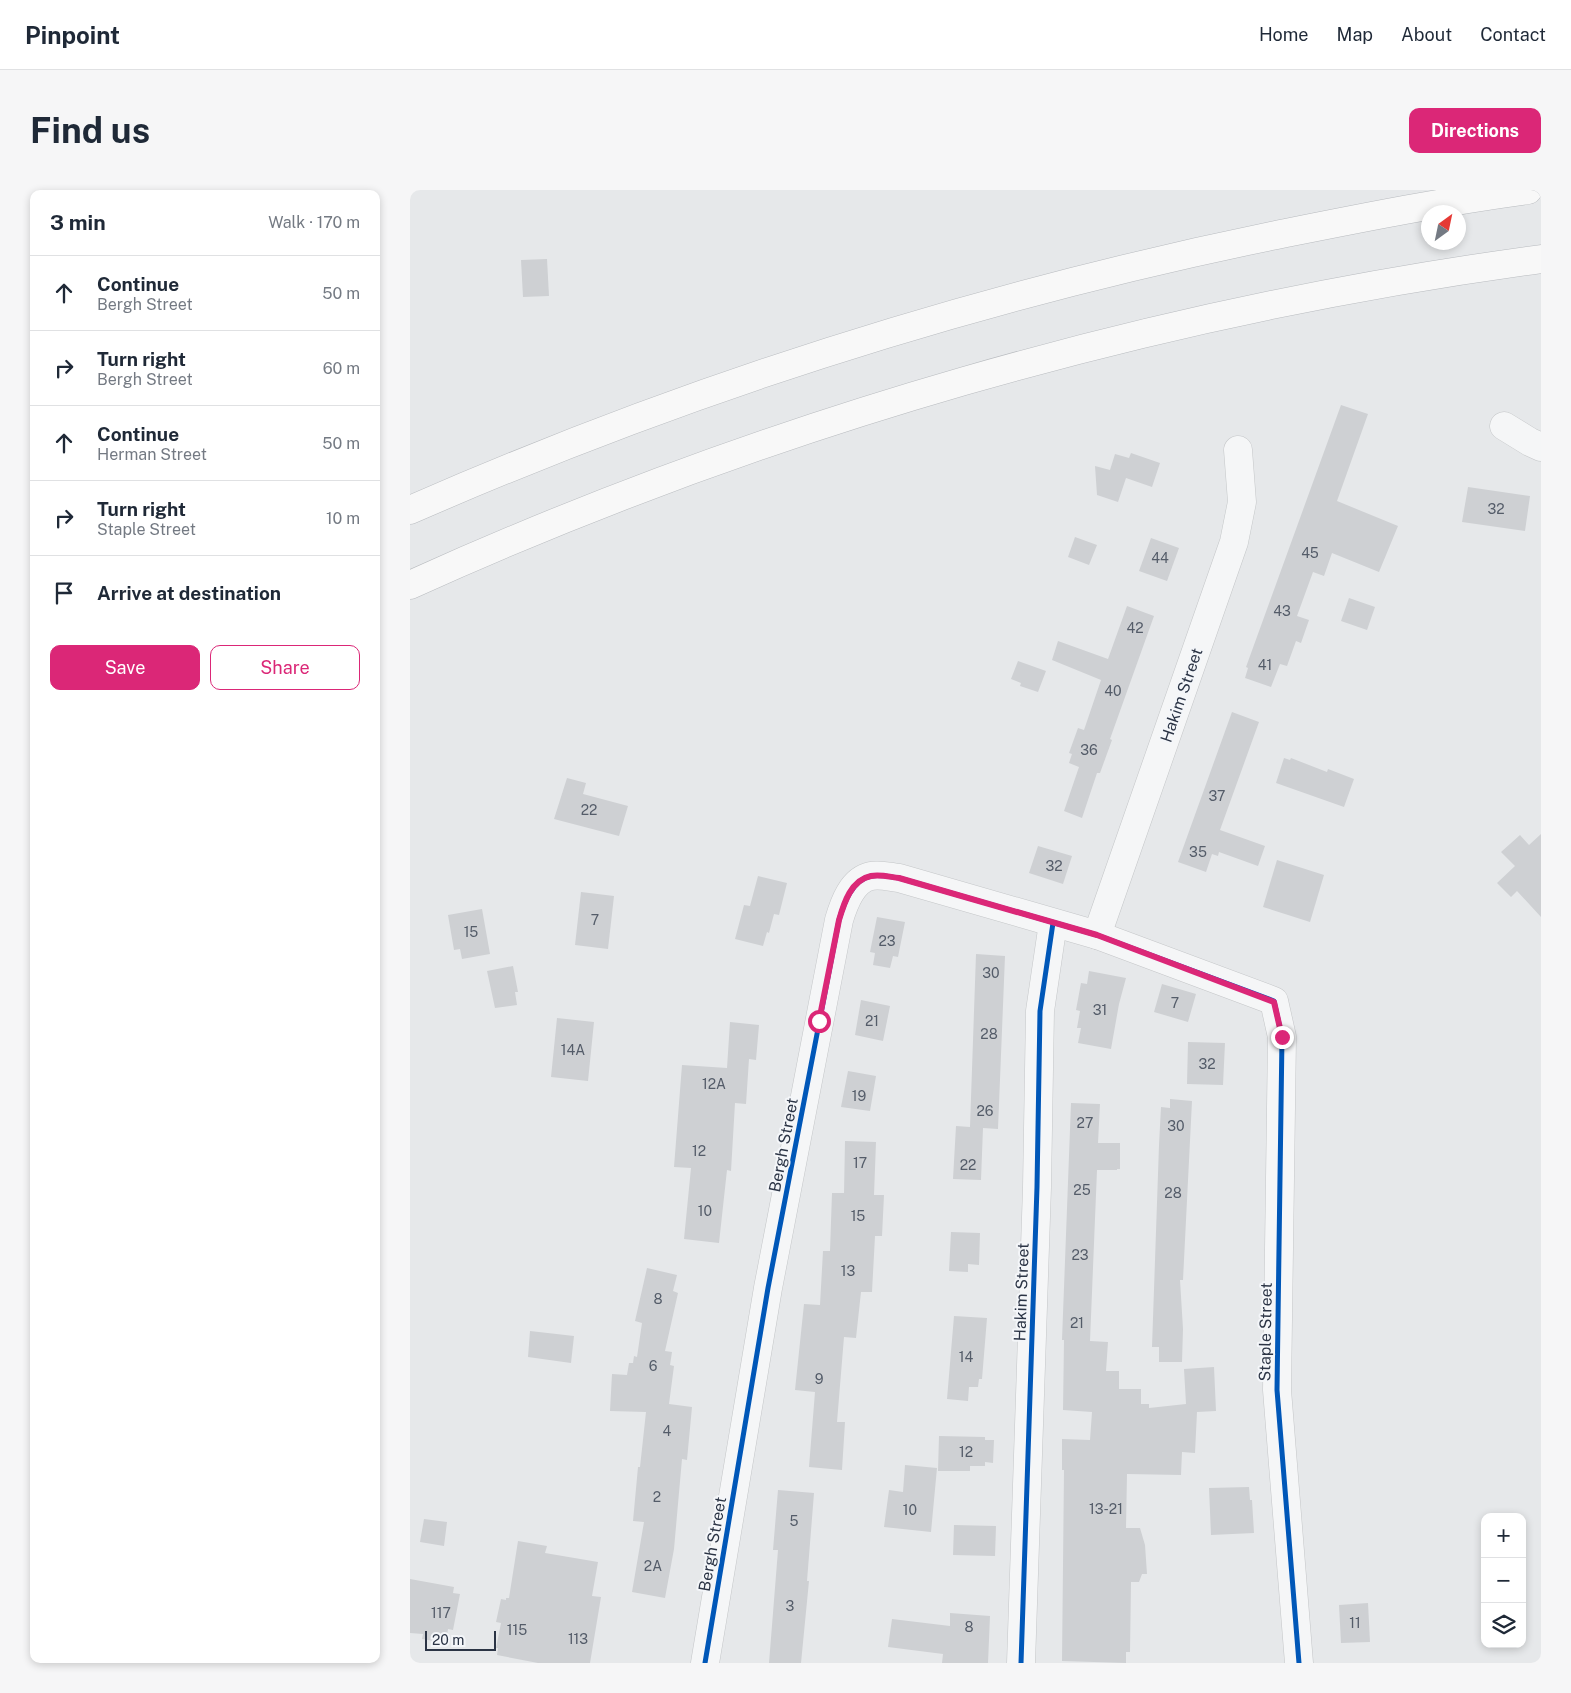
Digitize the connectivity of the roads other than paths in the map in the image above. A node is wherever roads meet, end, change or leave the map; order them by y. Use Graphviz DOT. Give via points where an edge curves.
graph roads {
  1 [pos="1528,190"];
  2 [pos="1541,259"];
  3 [pos="1504,426"];
  4 [pos="1541,447"];
  5 [pos="1238,450"];
  6 [pos="410,510"];
  7 [pos="410,585"];
  8 [pos="1053,923"];
  9 [pos="1097,935"];
  10 [pos="1274,1002"];
  11 [pos="705,1663"];
  12 [pos="1021,1663"];
  13 [pos="1299,1663"];
  1 -- 6 [label="highway" via="1379,214 1215,247 967,310 718,388 600,431"];
  2 -- 7 [label="highway" via="1301,299 1119,340 966,381 809,430 658,484 504,544"];
  3 -- 4 [label="street"];
  5 -- 9 [label="street, Hakim Street" via="1242,502 1234,542"];
  8 -- 9 [label="street, Bergh Street"];
  8 -- 11 [label="street, Bergh Street" via="899,878 880,876 869,876 858,882 843,905 768,1288"];
  8 -- 12 [label="street, Hakim Street" via="1040,1011"];
  9 -- 10 [label="street, Bergh Street"];
  10 -- 13 [label="street, Staple Street" via="1282,1037 1277,1390"];
}
